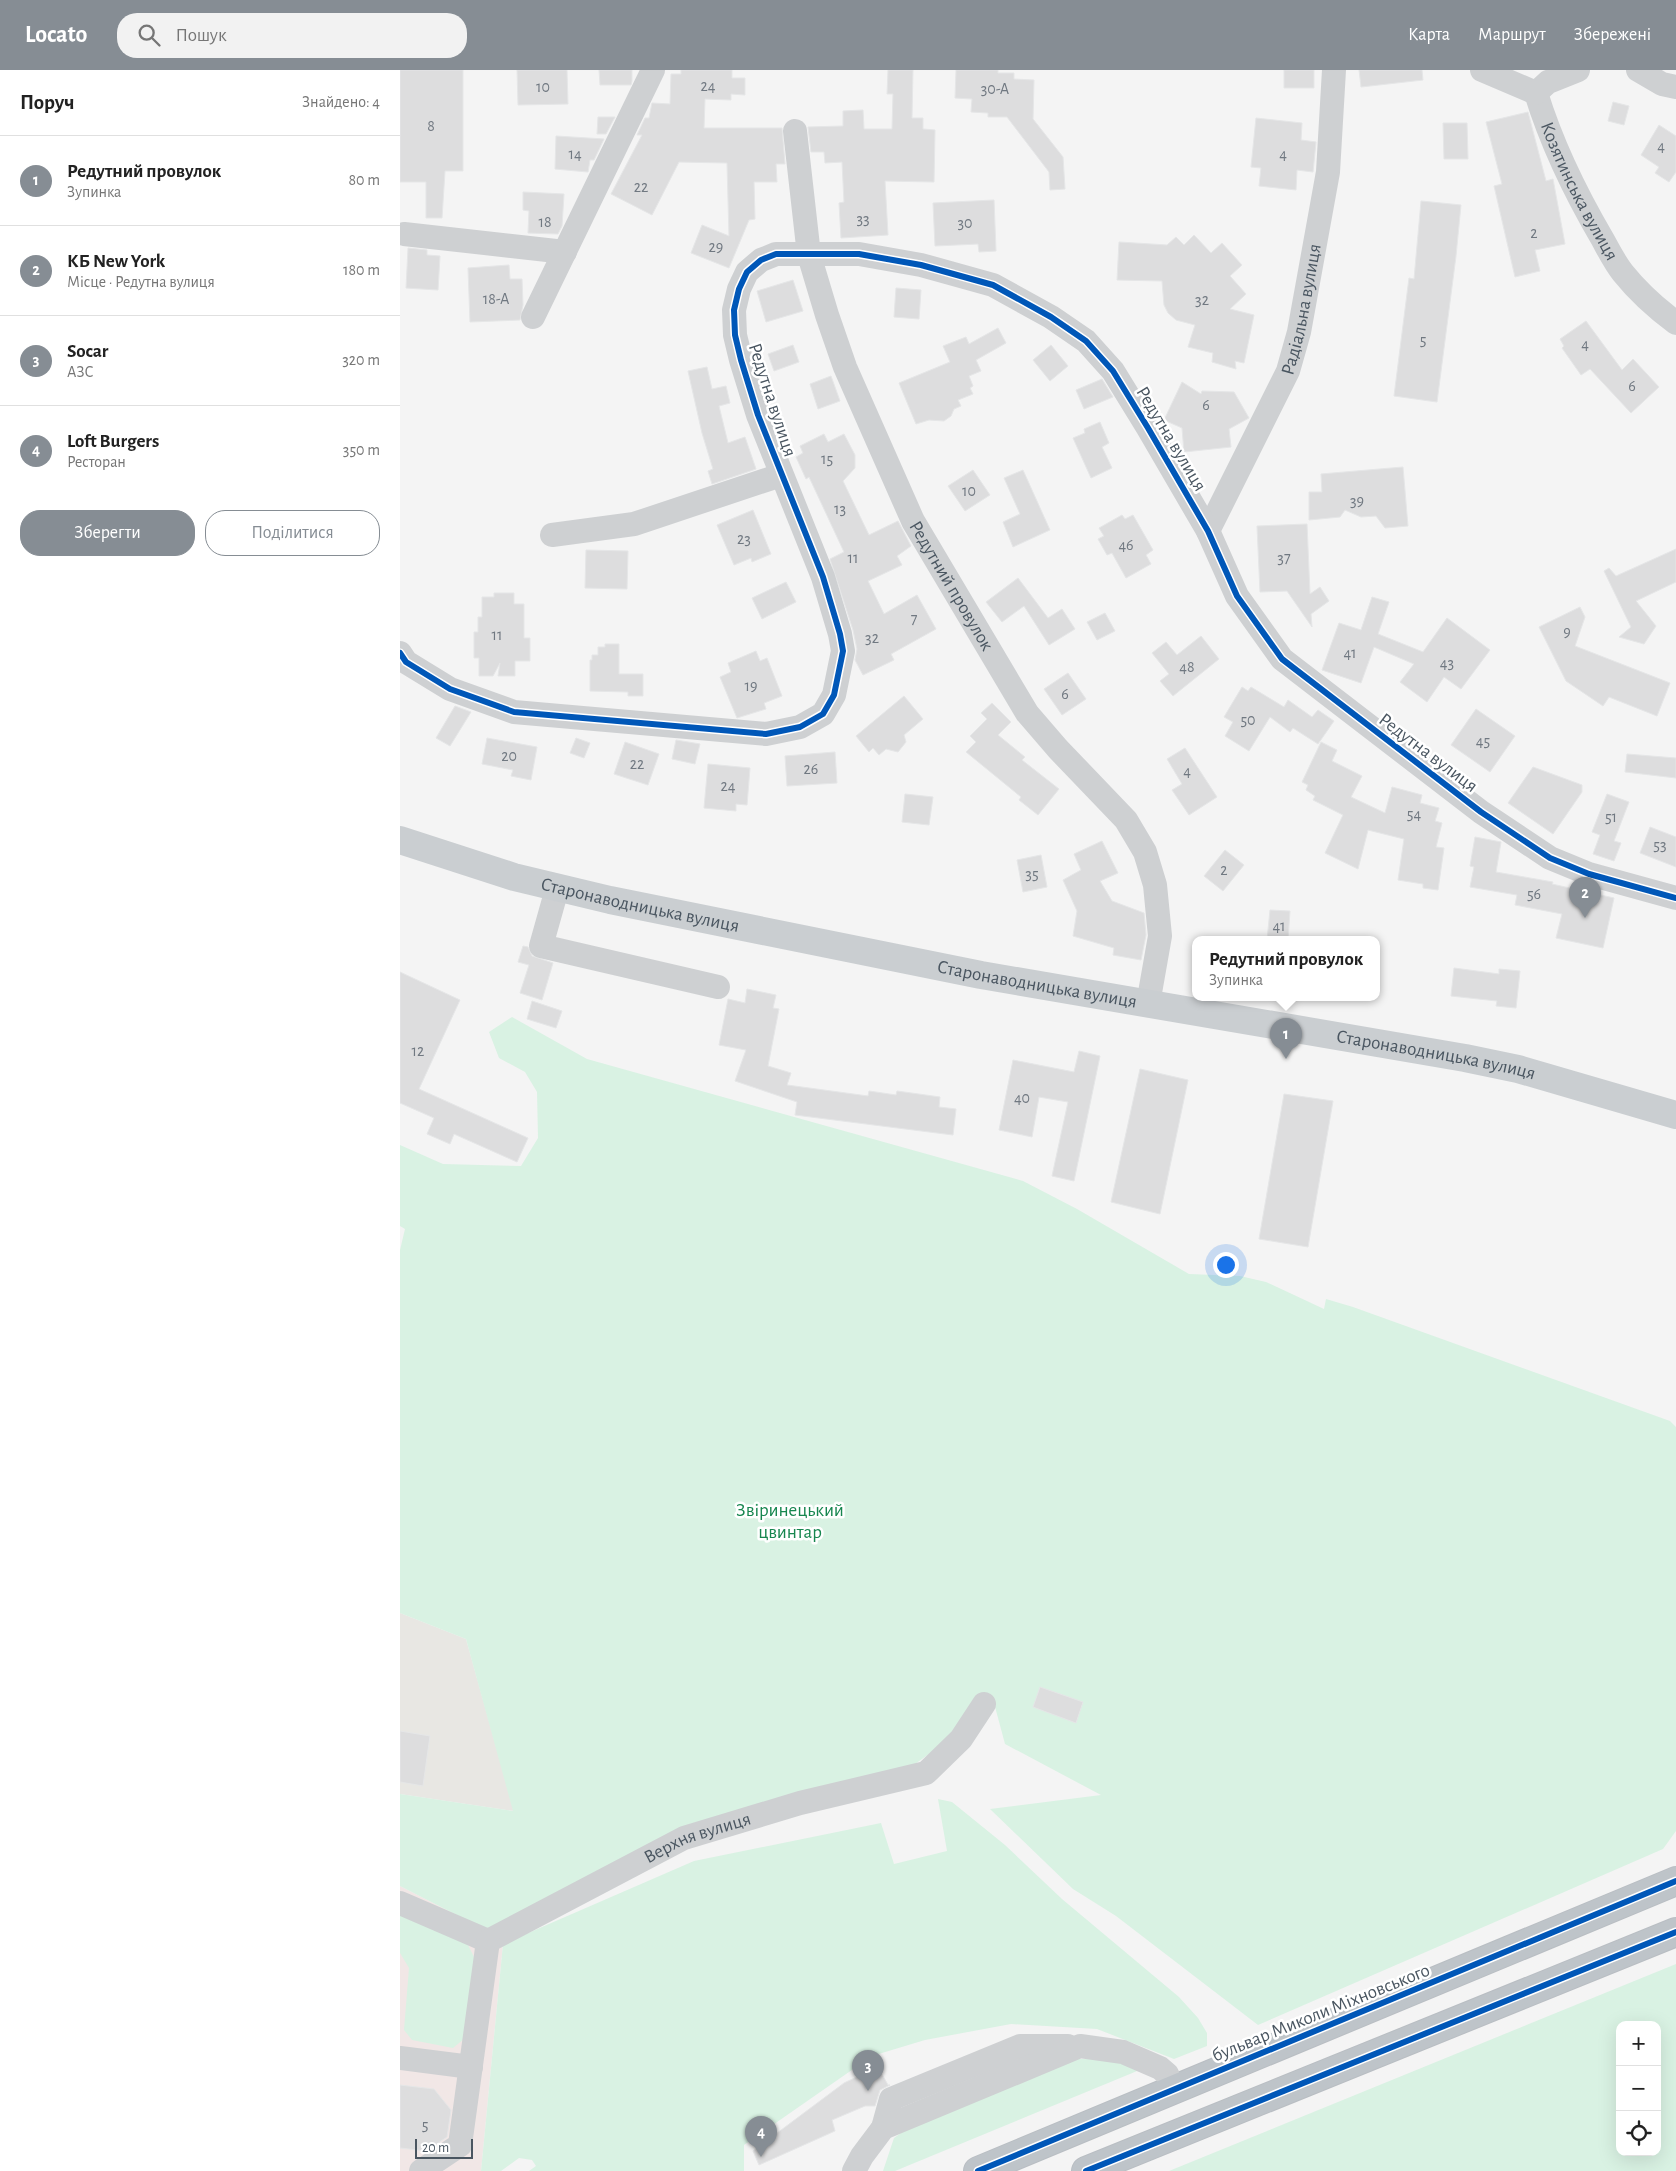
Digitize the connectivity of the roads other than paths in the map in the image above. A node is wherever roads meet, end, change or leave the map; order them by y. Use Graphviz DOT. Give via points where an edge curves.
graph roads {
  1 [pos="653,70"];
  2 [pos="1334,70"];
  3 [pos="1482,70"];
  4 [pos="1578,70"];
  5 [pos="1638,70"];
  6 [pos="1676,87"];
  7 [pos="1536,93"];
  8 [pos="795,131"];
  9 [pos="404,234"];
  10 [pos="565,252"];
  11 [pos="809,255"];
  12 [pos="532,317"];
  13 [pos="1676,323"];
  14 [pos="781,475"];
  15 [pos="1208,531"];
  16 [pos="552,535"];
  17 [pos="400,653"];
  18 [pos="400,840"];
  19 [pos="557,889"];
  20 [pos="1676,898"];
  21 [pos="718,987"];
  22 [pos="1148,1004"];
  23 [pos="1676,1114"];
  24 [pos="984,1704"];
  25 [pos="1676,1881"];
  26 [pos="400,1903"];
  27 [pos="1676,1932"];
  28 [pos="488,1941"];
  29 [pos="400,2058"];
  30 [pos="471,2067"];
  31 [pos="1174,2089"];
  32 [pos="422,2171"];
  33 [pos="854,2171"];
  34 [pos="978,2171"];
  35 [pos="1086,2171"];
  1 -- 10 [label="street"];
  2 -- 15 [label="street, Радіальна вулиця" via="1328,172 1297,340 1288,371"];
  3 -- 7 [label="street"];
  4 -- 7 [label="street" via="1548,82"];
  5 -- 6 [label="street" via="1662,84"];
  7 -- 13 [label="street, Козятинська вулиця" via="1547,128 1589,217 1622,272 1650,303"];
  8 -- 11 [label="street, Редутний провулок"];
  9 -- 10 [label="street"];
  10 -- 12 [label="street"];
  11 -- 14 [label="street, Редутна вулиця" via="776,254 761,260 747,272 734,310 740,360"];
  11 -- 15 [label="street, Редутна вулиця" via="859,254 921,265 993,285 1051,317 1086,341 1113,371"];
  11 -- 22 [label="street, Редутний провулок" via="845,367 913,521 1027,713 1126,820 1145,852 1155,885 1160,936"];
  14 -- 16 [label="street" via="634,524"];
  14 -- 17 [label="street, Редутна вулиця" via="823,577 843,652 834,695 823,714 800,728 766,734 514,712 450,690 406,662"];
  15 -- 20 [label="street, Редутна вулиця" via="1237,596 1261,632 1282,659 1339,705 1481,812 1550,858 1589,874"];
  18 -- 19 [label="main road, Старонаводницька вулиця"];
  19 -- 21 [label="street" via="542,946"];
  19 -- 22 [label="main road, Старонаводницька вулиця" via="971,973"];
  22 -- 23 [label="main road, Старонаводницька вулиця" via="1518,1069"];
  24 -- 28 [label="street, Верхня вулиця" via="961,1739 926,1773 800,1803 684,1838"];
  25 -- 31 [label="highway, бульвар Миколи Міхновського"];
  26 -- 28 [label="street"];
  27 -- 35 [label="highway"];
  28 -- 30 [label="street"];
  29 -- 30 [label="street"];
  30 -- 32 [label="street" via="460,2146"];
  31 -- 33 [label="street" via="1160,2068 1122,2052 1080,2046 1020,2046 891,2099 883,2128"];
  31 -- 34 [label="highway, бульвар Миколи Міхновського"];
}
